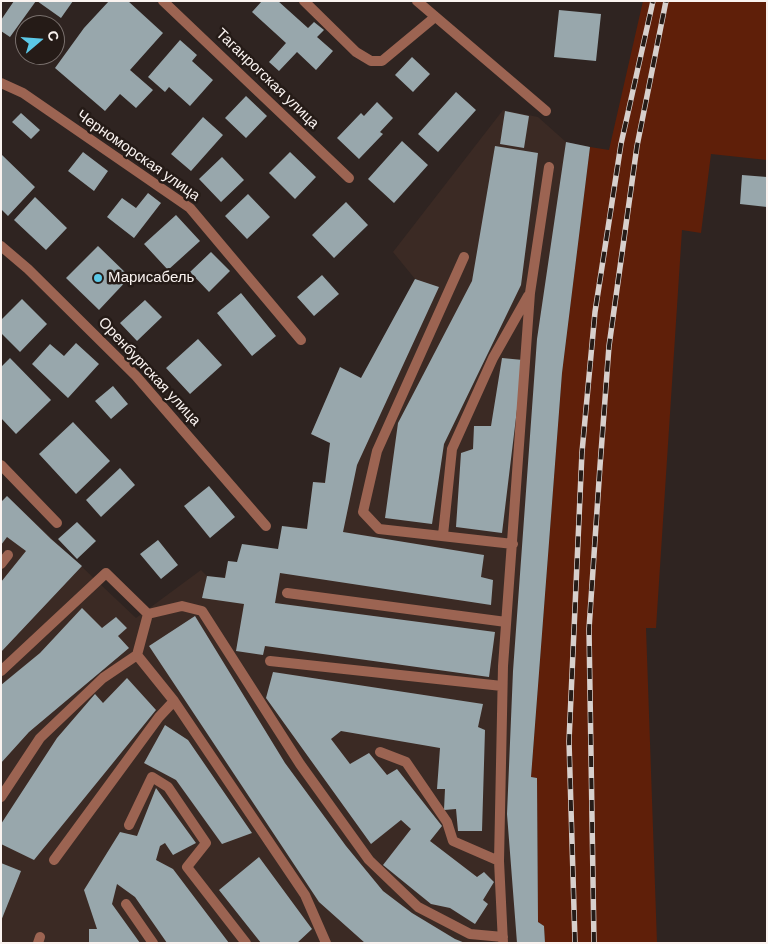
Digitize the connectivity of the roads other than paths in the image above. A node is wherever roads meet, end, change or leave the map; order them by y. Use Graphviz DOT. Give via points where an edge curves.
graph roads {
  1 [pos="163,1"];
  2 [pos="304,1"];
  3 [pos="417,1"];
  4 [pos="435,17"];
  5 [pos="1,83"];
  6 [pos="546,111"];
  7 [pos="549,167"];
  8 [pos="350,178"];
  9 [pos="1,246"];
  10 [pos="464,257"];
  11 [pos="530,293"];
  12 [pos="301,340"];
  13 [pos="1,465"];
  14 [pos="57,523"];
  15 [pos="266,526"];
  16 [pos="442,535"];
  17 [pos="513,544"];
  18 [pos="8,555"];
  19 [pos="1,564"];
  20 [pos="287,593"];
  21 [pos="148,614"];
  22 [pos="506,622"];
  23 [pos="137,655"];
  24 [pos="270,661"];
  25 [pos="1,671"];
  26 [pos="502,686"];
  27 [pos="174,701"];
  28 [pos="380,752"];
  29 [pos="1,797"];
  30 [pos="129,825"];
  31 [pos="54,860"];
  32 [pos="499,862"];
  33 [pos="126,904"];
  34 [pos="503,940"];
  35 [pos="325,942"];
  36 [pos="153,943"];
  37 [pos="246,943"];
  1 -- 8 [label="street, Таганрогская улица"];
  2 -- 4 [label="street" via="356,52 370,61 382,61"];
  3 -- 4 [label="street"];
  4 -- 6 [label="street"];
  5 -- 12 [label="street, Черноморская улица" via="23,93 190,208"];
  7 -- 11 [label="street"];
  9 -- 15 [label="street, Оренбургская улица" via="136,376"];
  10 -- 16 [label="street" via="377,451 363,512 378,528"];
  11 -- 16 [label="street" via="493,358 452,449"];
  11 -- 17 [label="street"];
  13 -- 14 [label="street"];
  16 -- 17 [label="street"];
  17 -- 22 [label="street"];
  18 -- 19 [label="street"];
  20 -- 22 [label="street"];
  21 -- 23 [label="street"];
  21 -- 25 [label="street" via="106,573"];
  21 -- 34 [label="street" via="182,606 202,611 300,764 369,860 418,907 470,934"];
  22 -- 26 [label="street"];
  23 -- 27 [label="street"];
  23 -- 29 [label="street" via="103,678 40,738"];
  24 -- 26 [label="street"];
  26 -- 32 [label="street"];
  27 -- 31 [label="street"];
  27 -- 35 [label="street" via="304,895"];
  28 -- 32 [label="street" via="406,762 447,822 453,841"];
  30 -- 37 [label="street" via="152,777 168,787 206,843 187,868"];
  32 -- 34 [label="street"];
  33 -- 36 [label="street"];
}
